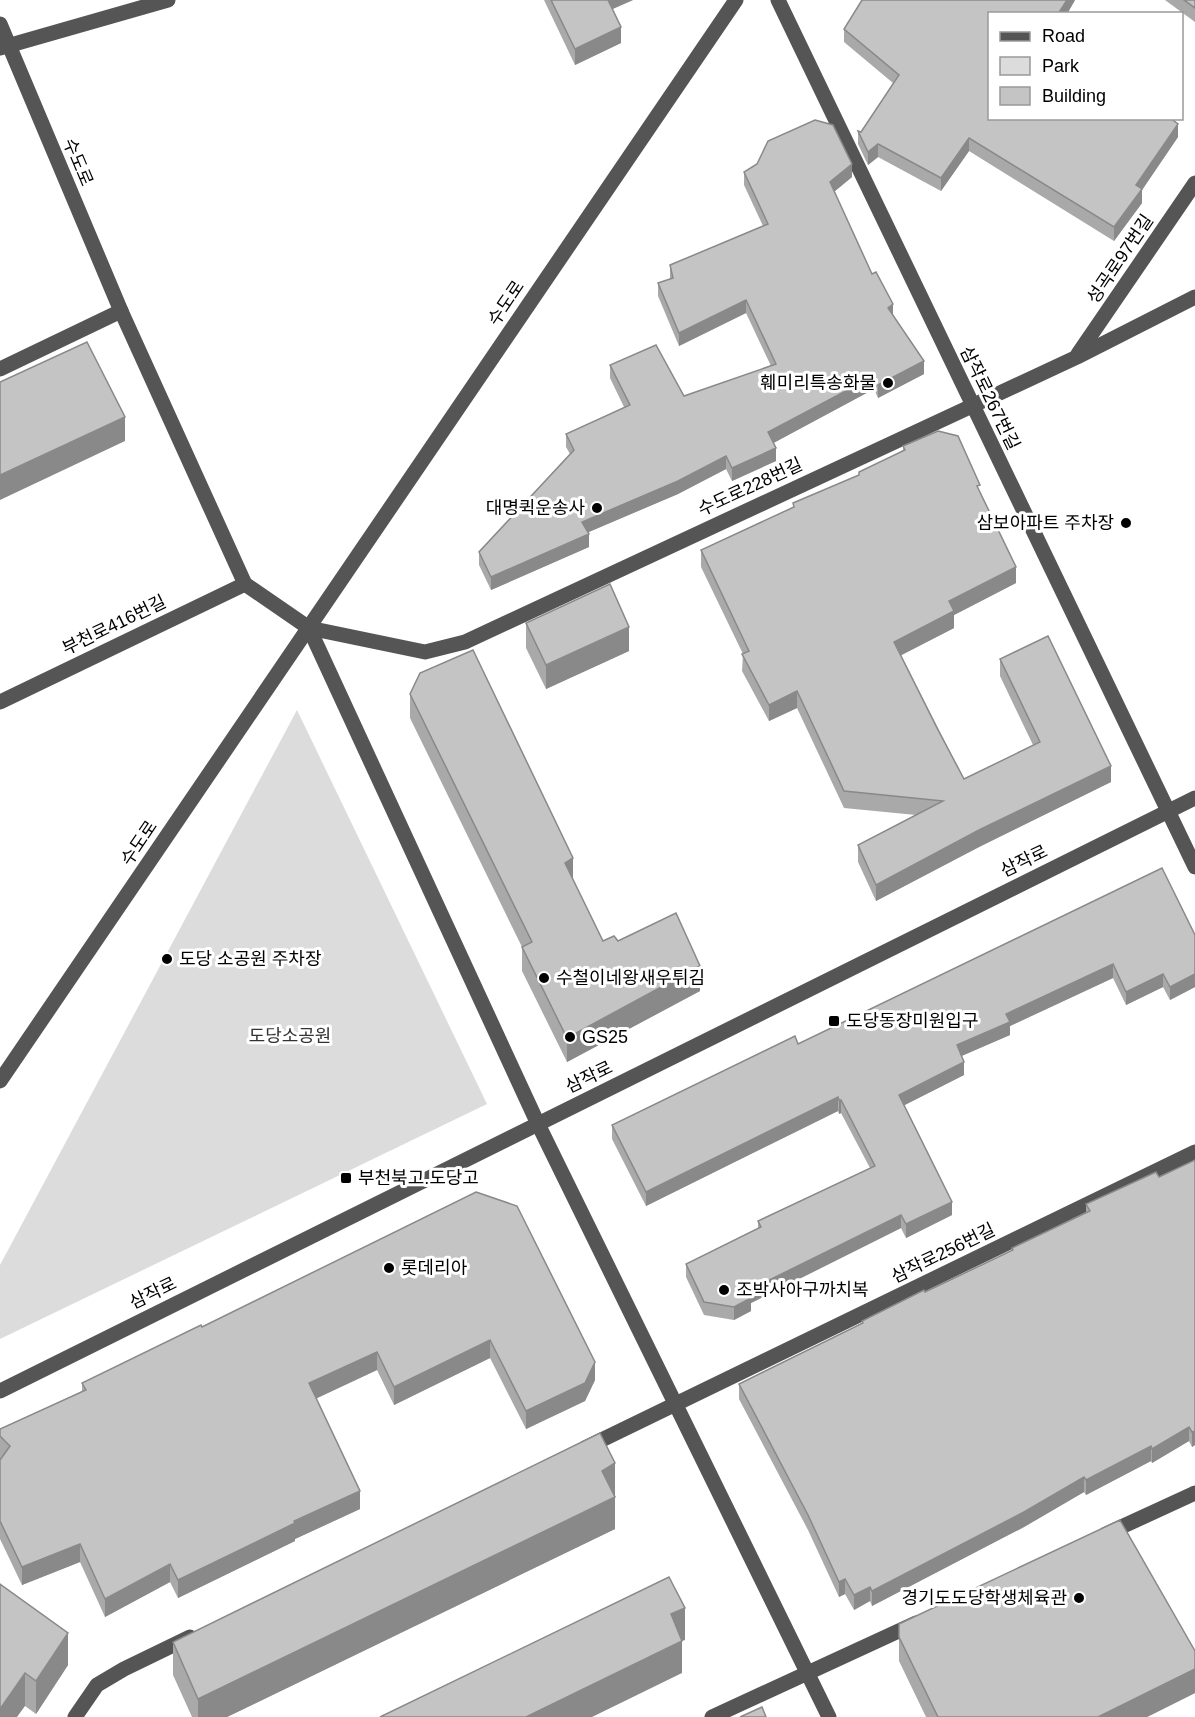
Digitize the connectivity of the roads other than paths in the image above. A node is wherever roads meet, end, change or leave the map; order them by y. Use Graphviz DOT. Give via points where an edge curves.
graph roads {
  1 [pos="168,0"];
  2 [pos="736,0"];
  3 [pos="778,0"];
  4 [pos="0,24"];
  5 [pos="4,46"];
  6 [pos="1195,183"];
  7 [pos="1195,297"];
  8 [pos="121,311"];
  9 [pos="1077,357"];
  10 [pos="0,369"];
  11 [pos="971,405"];
  12 [pos="245,584"];
  13 [pos="309,628"];
  14 [pos="0,702"];
  15 [pos="1195,798"];
  16 [pos="1168,812"];
  17 [pos="1195,867"];
  18 [pos="0,1081"];
  19 [pos="538,1124"];
  20 [pos="1195,1152"];
  21 [pos="0,1391"];
  22 [pos="675,1405"];
  23 [pos="567,1457"];
  24 [pos="1195,1493"];
  25 [pos="1087,1543"];
  26 [pos="926,1618"];
  27 [pos="200,1633"];
  28 [pos="807,1673"];
  29 [pos="75,1717"];
  30 [pos="712,1717"];
  31 [pos="829,1717"];
  1 -- 5 [label="street"];
  2 -- 13 [label="street, 수도로"];
  3 -- 11 [label="street, 삼작로267번길"];
  4 -- 5 [label="street, 수도로"];
  5 -- 8 [label="street, 수도로"];
  6 -- 9 [label="street, 성곡로97번길"];
  7 -- 9 [label="street, 수도로228번길"];
  8 -- 10 [label="street"];
  8 -- 12 [label="street, 수도로"];
  9 -- 11 [label="street, 수도로228번길"];
  11 -- 13 [label="street, 수도로228번길" via="465,642 425,652"];
  11 -- 16 [label="street, 삼작로267번길"];
  12 -- 13 [label="street"];
  12 -- 14 [label="street, 부천로416번길"];
  13 -- 18 [label="street, 수도로"];
  13 -- 19 [label="street"];
  15 -- 16 [label="street, 삼작로"];
  16 -- 17 [label="street, 삼작로267번길"];
  16 -- 19 [label="street, 삼작로"];
  19 -- 21 [label="street, 삼작로"];
  19 -- 22 [label="street"];
  20 -- 22 [label="street, 삼작로256번길"];
  22 -- 23 [label="street, 삼작로256번길"];
  22 -- 28 [label="street"];
  24 -- 25 [label="street"];
  26 -- 28 [label="street"];
  27 -- 29 [label="street" via="98,1685"];
  28 -- 30 [label="street"];
  28 -- 31 [label="street"];
}
